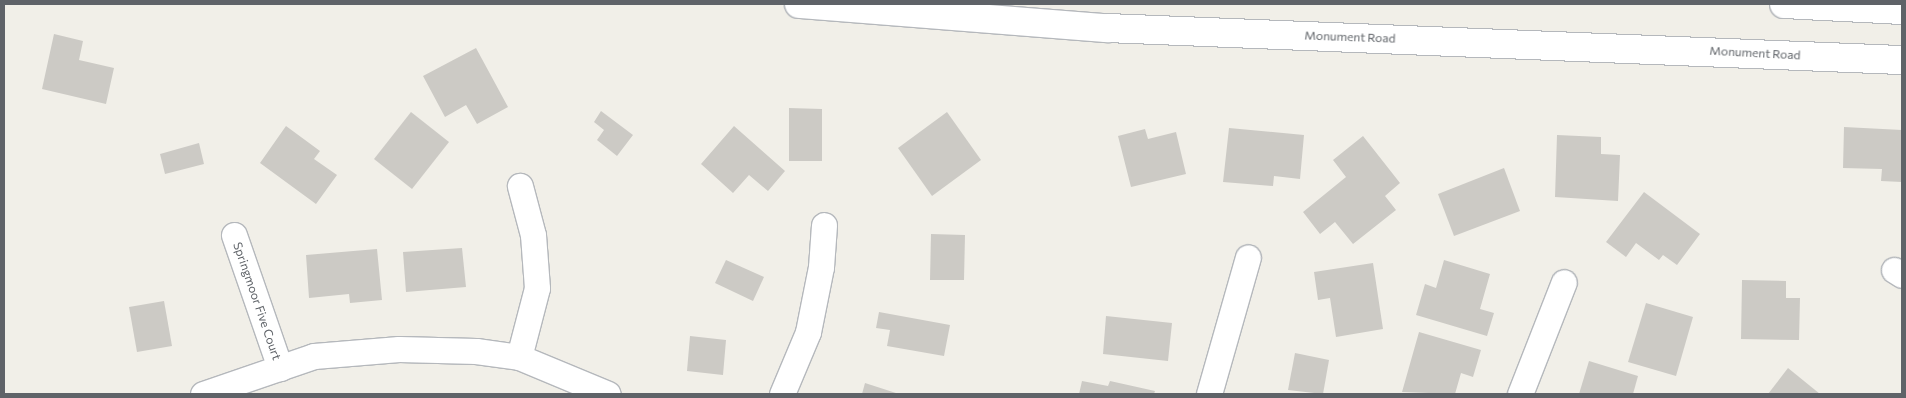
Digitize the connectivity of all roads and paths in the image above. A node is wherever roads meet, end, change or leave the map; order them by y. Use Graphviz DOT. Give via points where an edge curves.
graph roads {
  1 [pos="799,4"];
  2 [pos="1784,4"];
  3 [pos="1902,10"];
  4 [pos="1902,60"];
  5 [pos="520,186"];
  6 [pos="824,224"];
  7 [pos="234,235"];
  8 [pos="1248,257"];
  9 [pos="1564,282"];
  10 [pos="519,357"];
  11 [pos="280,368"];
  12 [pos="202,394"];
  13 [pos="608,394"];
  14 [pos="782,394"];
  15 [pos="1209,394"];
  16 [pos="1520,394"];
  1 -- 4 [label="street, Monument Road" via="1116,28"];
  2 -- 3 [label="street"];
  5 -- 10 [label="street" via="533,235 537,288"];
  6 -- 14 [label="street" via="821,267 808,332"];
  7 -- 11 [label="street, Springmoor Five Court"];
  8 -- 15 [label="street"];
  9 -- 16 [label="street"];
  10 -- 11 [label="street" via="476,350 399,349 314,356"];
  10 -- 13 [label="street"];
  11 -- 12 [label="street"];
}
